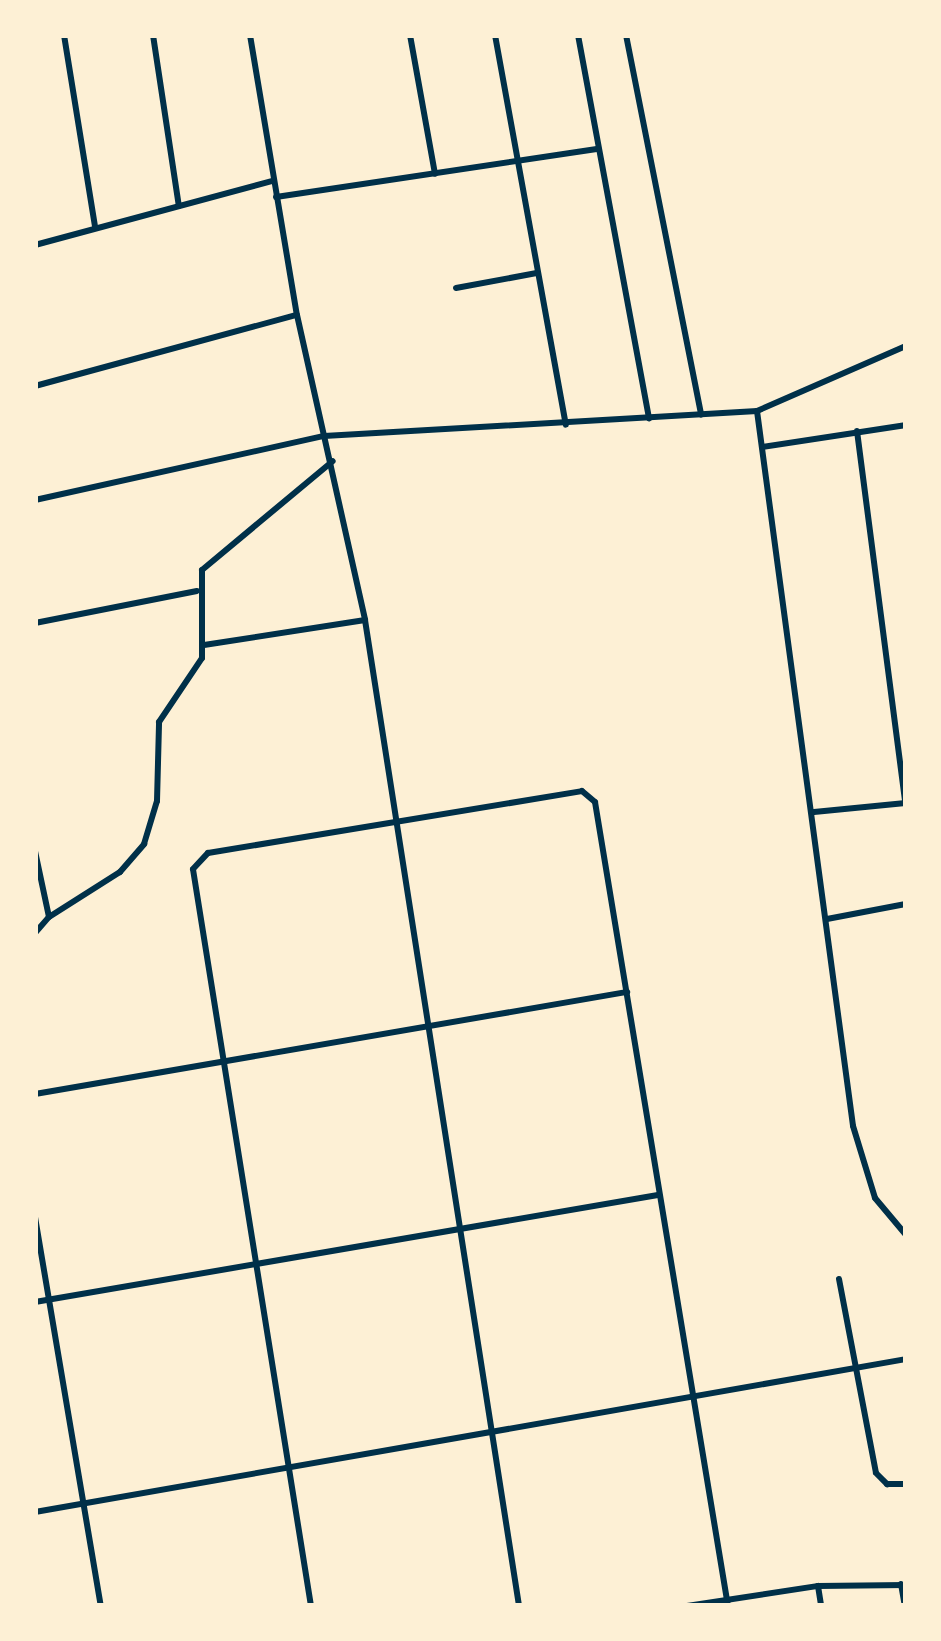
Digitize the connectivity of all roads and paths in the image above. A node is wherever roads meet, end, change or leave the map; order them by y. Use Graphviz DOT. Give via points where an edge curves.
graph roads {
  1 [pos="64,35"];
  2 [pos="153,35"];
  3 [pos="250,35"];
  4 [pos="410,35"];
  5 [pos="495,35"];
  6 [pos="578,35"];
  7 [pos="626,35"];
  8 [pos="598,149"];
  9 [pos="520,162"];
  10 [pos="435,174"];
  11 [pos="273,181"];
  12 [pos="276,196"];
  13 [pos="179,206"];
  14 [pos="95,228"];
  15 [pos="35,245"];
  16 [pos="536,273"];
  17 [pos="456,288"];
  18 [pos="298,316"];
  19 [pos="906,346"];
  20 [pos="35,386"];
  21 [pos="757,411"];
  22 [pos="702,415"];
  23 [pos="649,418"];
  24 [pos="906,425"];
  25 [pos="566,426"];
  26 [pos="857,431"];
  27 [pos="324,436"];
  28 [pos="762,448"];
  29 [pos="333,461"];
  30 [pos="35,500"];
  31 [pos="197,591"];
  32 [pos="365,620"];
  33 [pos="35,622"];
  34 [pos="204,645"];
  35 [pos="906,803"];
  36 [pos="814,812"];
  37 [pos="393,822"];
  38 [pos="35,851"];
  39 [pos="906,904"];
  40 [pos="48,916"];
  41 [pos="826,919"];
  42 [pos="35,932"];
  43 [pos="628,992"];
  44 [pos="426,1026"];
  45 [pos="222,1061"];
  46 [pos="35,1094"];
  47 [pos="658,1195"];
  48 [pos="35,1217"];
  49 [pos="457,1234"];
  50 [pos="906,1235"];
  51 [pos="255,1264"];
  52 [pos="840,1278"];
  53 [pos="50,1300"];
  54 [pos="35,1302"];
  55 [pos="906,1359"];
  56 [pos="856,1367"];
  57 [pos="694,1397"];
  58 [pos="489,1432"];
  59 [pos="288,1468"];
  60 [pos="906,1484"];
  61 [pos="84,1503"];
  62 [pos="35,1512"];
  63 [pos="903,1585"];
  64 [pos="818,1586"];
  65 [pos="727,1602"];
  66 [pos="101,1606"];
  67 [pos="311,1606"];
  68 [pos="519,1606"];
  69 [pos="688,1606"];
  70 [pos="821,1606"];
  71 [pos="905,1606"];
  1 -- 14 [label="street"];
  2 -- 13 [label="street"];
  3 -- 11 [label="street"];
  4 -- 10 [label="street"];
  5 -- 9 [label="street"];
  6 -- 8 [label="street"];
  7 -- 22 [label="street"];
  8 -- 9 [label="street"];
  8 -- 23 [label="street"];
  9 -- 10 [label="street"];
  9 -- 16 [label="street"];
  10 -- 12 [label="street"];
  11 -- 12 [label="street"];
  11 -- 13 [label="street"];
  12 -- 18 [label="street"];
  13 -- 14 [label="street"];
  14 -- 15 [label="street"];
  16 -- 17 [label="street"];
  16 -- 25 [label="street"];
  18 -- 20 [label="street"];
  18 -- 27 [label="street"];
  19 -- 21 [label="street"];
  21 -- 22 [label="street"];
  21 -- 28 [label="street"];
  22 -- 23 [label="street"];
  23 -- 25 [label="street"];
  24 -- 26 [label="street"];
  25 -- 27 [label="street"];
  26 -- 28 [label="street"];
  26 -- 35 [label="street"];
  27 -- 29 [label="street"];
  27 -- 30 [label="street"];
  28 -- 36 [label="street"];
  29 -- 31 [label="street" via="209,560"];
  29 -- 32 [label="street"];
  31 -- 33 [label="street"];
  31 -- 34 [label="street"];
  32 -- 34 [label="street"];
  32 -- 37 [label="street"];
  34 -- 40 [label="street" via="197,669 158,722 156,801 144,844 120,872"];
  35 -- 36 [label="street"];
  36 -- 41 [label="street"];
  37 -- 43 [label="street" via="588,792"];
  37 -- 44 [label="street"];
  37 -- 45 [label="street" via="208,853 192,878"];
  38 -- 40 [label="street"];
  39 -- 41 [label="street"];
  40 -- 42 [label="street"];
  41 -- 50 [label="street" via="861,1164 875,1198"];
  43 -- 44 [label="street"];
  43 -- 47 [label="street"];
  44 -- 45 [label="street"];
  44 -- 49 [label="street"];
  45 -- 46 [label="street"];
  45 -- 51 [label="street"];
  47 -- 49 [label="street"];
  47 -- 57 [label="street"];
  48 -- 53 [label="street"];
  49 -- 51 [label="street"];
  49 -- 58 [label="street"];
  51 -- 53 [label="street"];
  51 -- 59 [label="street"];
  52 -- 56 [label="street"];
  53 -- 54 [label="street"];
  53 -- 61 [label="street"];
  55 -- 56 [label="street"];
  56 -- 57 [label="street"];
  56 -- 60 [label="street" via="876,1472 887,1484"];
  57 -- 58 [label="street"];
  57 -- 65 [label="street"];
  58 -- 59 [label="street"];
  58 -- 68 [label="street"];
  59 -- 61 [label="street"];
  59 -- 67 [label="street"];
  61 -- 62 [label="street"];
  61 -- 66 [label="street"];
  63 -- 64 [label="street"];
  63 -- 71 [label="street"];
  64 -- 65 [label="street"];
  64 -- 70 [label="street"];
  65 -- 69 [label="street"];
}
